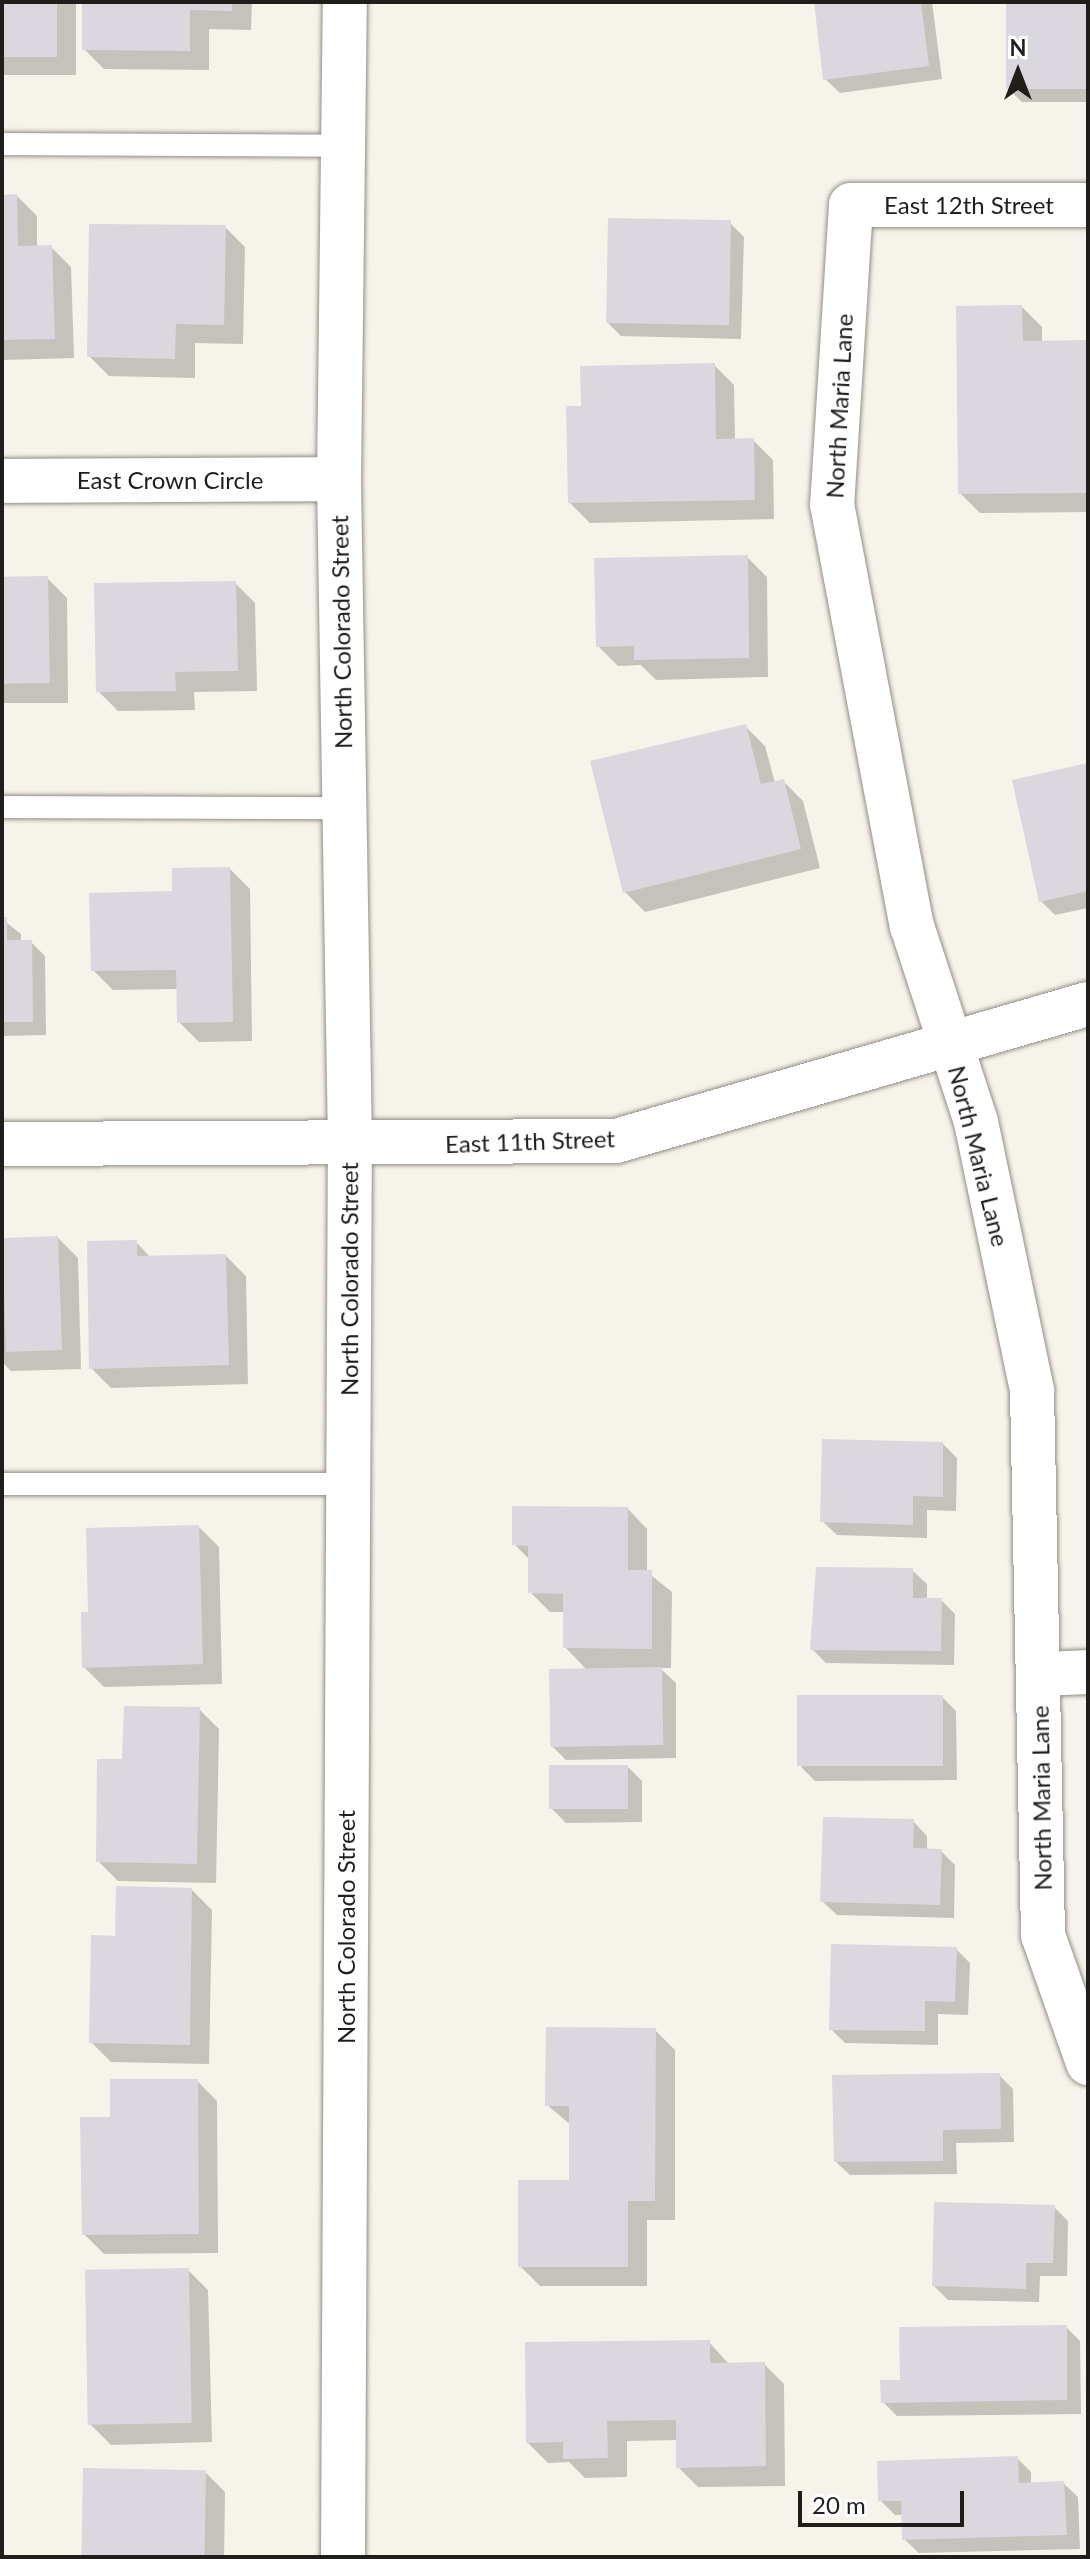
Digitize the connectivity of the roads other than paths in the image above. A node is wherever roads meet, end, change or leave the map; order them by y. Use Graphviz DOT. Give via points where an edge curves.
graph roads {
  1 [pos="345,2"];
  2 [pos="2,144"];
  3 [pos="343,146"];
  4 [pos="851,205"];
  5 [pos="1088,205"];
  6 [pos="339,479"];
  7 [pos="2,481"];
  8 [pos="2,807"];
  9 [pos="344,808"];
  10 [pos="1088,1004"];
  11 [pos="950,1043"];
  12 [pos="2,1144"];
  13 [pos="350,1145"];
  14 [pos="2,1484"];
  15 [pos="348,1484"];
  16 [pos="1088,1672"];
  17 [pos="1039,1674"];
  18 [pos="1088,2063"];
  19 [pos="343,2557"];
  1 -- 3 [label="street, North Colorado Street"];
  2 -- 3 [label="lane"];
  3 -- 6 [label="street, North Colorado Street"];
  4 -- 5 [label="street, East 12th Street"];
  4 -- 11 [label="street, North Maria Lane" via="832,504 908,910"];
  6 -- 7 [label="street, East Crown Circle"];
  6 -- 9 [label="street, North Colorado Street"];
  8 -- 9 [label="lane"];
  9 -- 13 [label="street, North Colorado Street"];
  10 -- 11 [label="street, East 11th Street"];
  11 -- 13 [label="street, East 11th Street" via="616,1141"];
  11 -- 17 [label="street, North Maria Lane" via="976,1122 1032,1391"];
  12 -- 13 [label="street, East 11th Street"];
  13 -- 15 [label="street, North Colorado Street"];
  14 -- 15 [label="lane"];
  15 -- 19 [label="street, North Colorado Street"];
  16 -- 17 [label="street"];
  17 -- 18 [label="street, North Maria Lane" via="1043,1935"];
}
